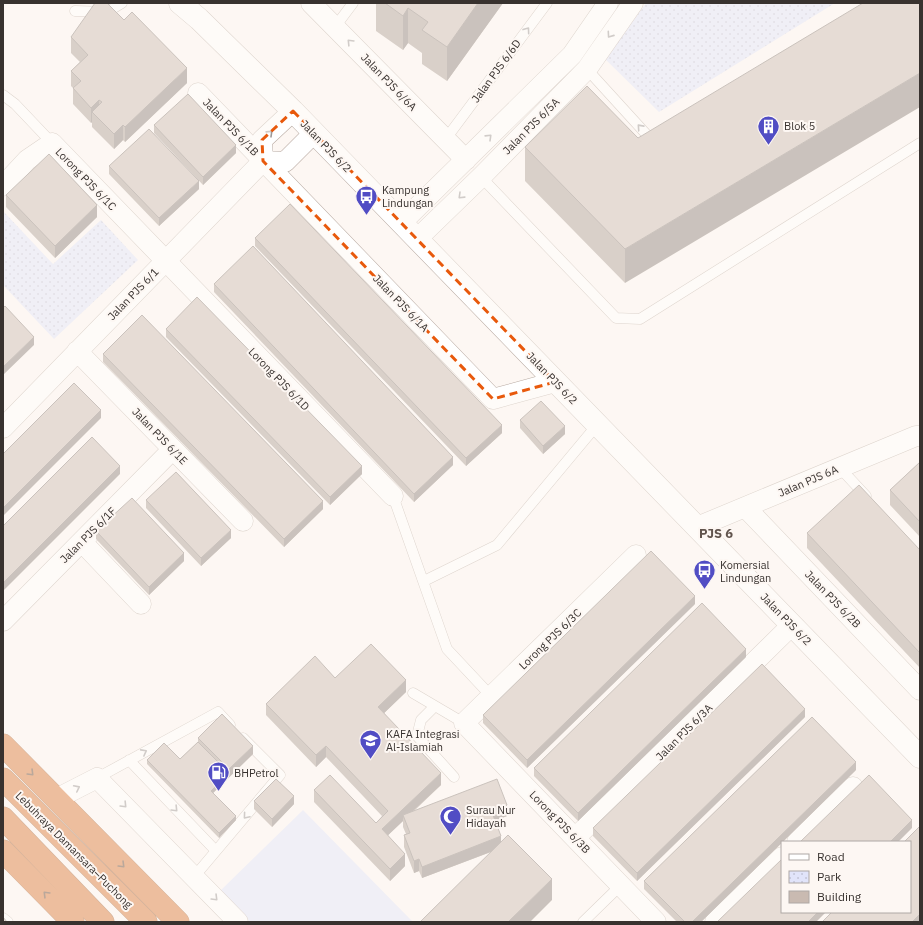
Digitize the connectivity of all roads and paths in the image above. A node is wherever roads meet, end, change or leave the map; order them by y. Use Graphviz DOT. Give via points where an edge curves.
graph roads {
  1 [pos="122,3"];
  2 [pos="180,3"];
  3 [pos="312,3"];
  4 [pos="353,3"];
  5 [pos="547,3"];
  6 [pos="608,3"];
  7 [pos="633,3"];
  8 [pos="75,11"];
  9 [pos="335,27"];
  10 [pos="572,55"];
  11 [pos="587,69"];
  12 [pos="198,93"];
  13 [pos="3,95"];
  14 [pos="293,110"];
  15 [pos="314,133"];
  16 [pos="666,134"];
  17 [pos="445,140"];
  18 [pos="52,143"];
  19 [pos="920,143"];
  20 [pos="466,160"];
  21 [pos="264,161"];
  22 [pos="481,177"];
  23 [pos="3,186"];
  24 [pos="401,224"];
  25 [pos="417,240"];
  26 [pos="165,261"];
  27 [pos="77,351"];
  28 [pos="555,382"];
  29 [pos="597,425"];
  30 [pos="3,428"];
  31 [pos="920,436"];
  32 [pos="173,449"];
  33 [pos="840,468"];
  34 [pos="393,496"];
  35 [pos="872,502"];
  36 [pos="746,508"];
  37 [pos="243,521"];
  38 [pos="696,527"];
  39 [pos="82,542"];
  40 [pos="636,555"];
  41 [pos="424,581"];
  42 [pos="141,604"];
  43 [pos="3,621"];
  44 [pos="792,625"];
  45 [pos="920,690"];
  46 [pos="413,693"];
  47 [pos="491,696"];
  48 [pos="434,706"];
  49 [pos="464,723"];
  50 [pos="3,745"];
  51 [pos="920,757"];
  52 [pos="129,760"];
  53 [pos="454,777"];
  54 [pos="97,778"];
  55 [pos="3,779"];
  56 [pos="853,787"];
  57 [pos="56,799"];
  58 [pos="3,818"];
  59 [pos="3,837"];
  60 [pos="575,838"];
  61 [pos="798,841"];
  62 [pos="3,851"];
  63 [pos="216,851"];
  64 [pos="781,858"];
  65 [pos="194,877"];
  66 [pos="66,883"];
  67 [pos="621,885"];
  68 [pos="3,918"];
  69 [pos="8,922"];
  70 [pos="73,922"];
  71 [pos="103,922"];
  72 [pos="146,922"];
  73 [pos="178,922"];
  74 [pos="238,922"];
  75 [pos="583,922"];
  76 [pos="656,922"];
  77 [pos="716,922"];
  1 -- 8 [label="lane" via="107,12"];
  2 -- 14 [label="street, Jalan PJS 6/2"];
  3 -- 9 [label="street, Jalan PJS 6/6A"];
  4 -- 9 [label="lane"];
  17 -- 5 [label="lane, Jalan PJS 6/6D, one-way"];
  6 -- 10 [label="street, Jalan PJS 6/5A"];
  7 -- 11 [label="street, Jalan PJS 6/5A, one-way"];
  17 -- 9 [label="street, Jalan PJS 6/6A, one-way"];
  10 -- 11 [label="lane"];
  20 -- 10 [label="street, Jalan PJS 6/5A, one-way"];
  16 -- 11 [label="lane, one-way" via="656,137 648,135"];
  11 -- 22 [label="street, Jalan PJS 6/5A"];
  12 -- 21 [label="street, Jalan PJS 6/1B"];
  13 -- 18 [label="lane"];
  14 -- 15 [label="street, Jalan PJS 6/2"];
  21 -- 14 [label="street, one-way" via="262,140"];
  15 -- 21 [label="street" via="285,162"];
  15 -- 24 [label="street, Jalan PJS 6/2"];
  17 -- 20 [label="street, Jalan PJS 6/6A"];
  18 -- 23 [label="street, Lorong PJS 6/1C" via="27,160"];
  18 -- 26 [label="street, Lorong PJS 6/1C"];
  19 -- 22 [label="lane" via="640,319 616,318"];
  20 -- 24 [label="street, Jalan PJS 6/5A"];
  21 -- 26 [label="street, Jalan PJS 6/1"];
  21 -- 28 [label="street, Jalan PJS 6/1A" via="493,399"];
  22 -- 25 [label="street, Jalan PJS 6/5A, one-way"];
  24 -- 25 [label="street, Jalan PJS 6/2"];
  25 -- 28 [label="street, Jalan PJS 6/2"];
  26 -- 27 [label="street, Jalan PJS 6/1"];
  26 -- 34 [label="street, Lorong PJS 6/1D"];
  27 -- 30 [label="street, Jalan PJS 6/1"];
  27 -- 32 [label="street, Jalan PJS 6/1E"];
  28 -- 29 [label="street, Jalan PJS 6/2"];
  29 -- 38 [label="street, Jalan PJS 6/2"];
  29 -- 41 [label="lane" via="497,545"];
  31 -- 33 [label="street, Jalan PJS 6A"];
  32 -- 37 [label="street, Jalan PJS 6/1E"];
  32 -- 39 [label="street, Jalan PJS 6/1F"];
  33 -- 35 [label="lane"];
  33 -- 36 [label="street, Jalan PJS 6A"];
  34 -- 41 [label="lane"];
  36 -- 38 [label="street, Jalan PJS 6A"];
  36 -- 45 [label="street, Jalan PJS 6/2B"];
  38 -- 44 [label="street, Jalan PJS 6/2"];
  39 -- 42 [label="street"];
  39 -- 43 [label="street, Jalan PJS 6/1F"];
  40 -- 47 [label="street, Lorong PJS 6/3C"];
  41 -- 47 [label="lane" via="447,649"];
  44 -- 51 [label="street, Jalan PJS 6/2"];
  44 -- 60 [label="street, Jalan PJS 6/3A"];
  46 -- 48 [label="lane"];
  47 -- 49 [label="street, Lorong PJS 6/3C"];
  48 -- 49 [label="lane"];
  48 -- 53 [label="lane" via="420,720 417,736"];
  49 -- 60 [label="street, Lorong PJS 6/3B"];
  50 -- 57 [label="highway, one-way"];
  52 -- 54 [label="lane"];
  52 -- 63 [label="lane, one-way"];
  52 -- 63 [label="lane, one-way" via="218,712 280,775"];
  57 -- 54 [label="street, one-way"];
  54 -- 65 [label="street, one-way"];
  55 -- 72 [label="highway, Lebuhraya Damansara–Puchong"];
  56 -- 61 [label="street"];
  57 -- 73 [label="highway, one-way"];
  58 -- 66 [label="highway"];
  59 -- 66 [label="highway"];
  60 -- 67 [label="street, Lorong PJS 6/3B"];
  70 -- 62 [label="highway, one-way"];
  63 -- 65 [label="lane"];
  64 -- 77 [label="street"];
  65 -- 74 [label="street, one-way"];
  66 -- 71 [label="highway"];
  67 -- 75 [label="lane"];
  67 -- 76 [label="street, Lorong PJS 6/3B"];
  68 -- 69 [label="lane"];
}
